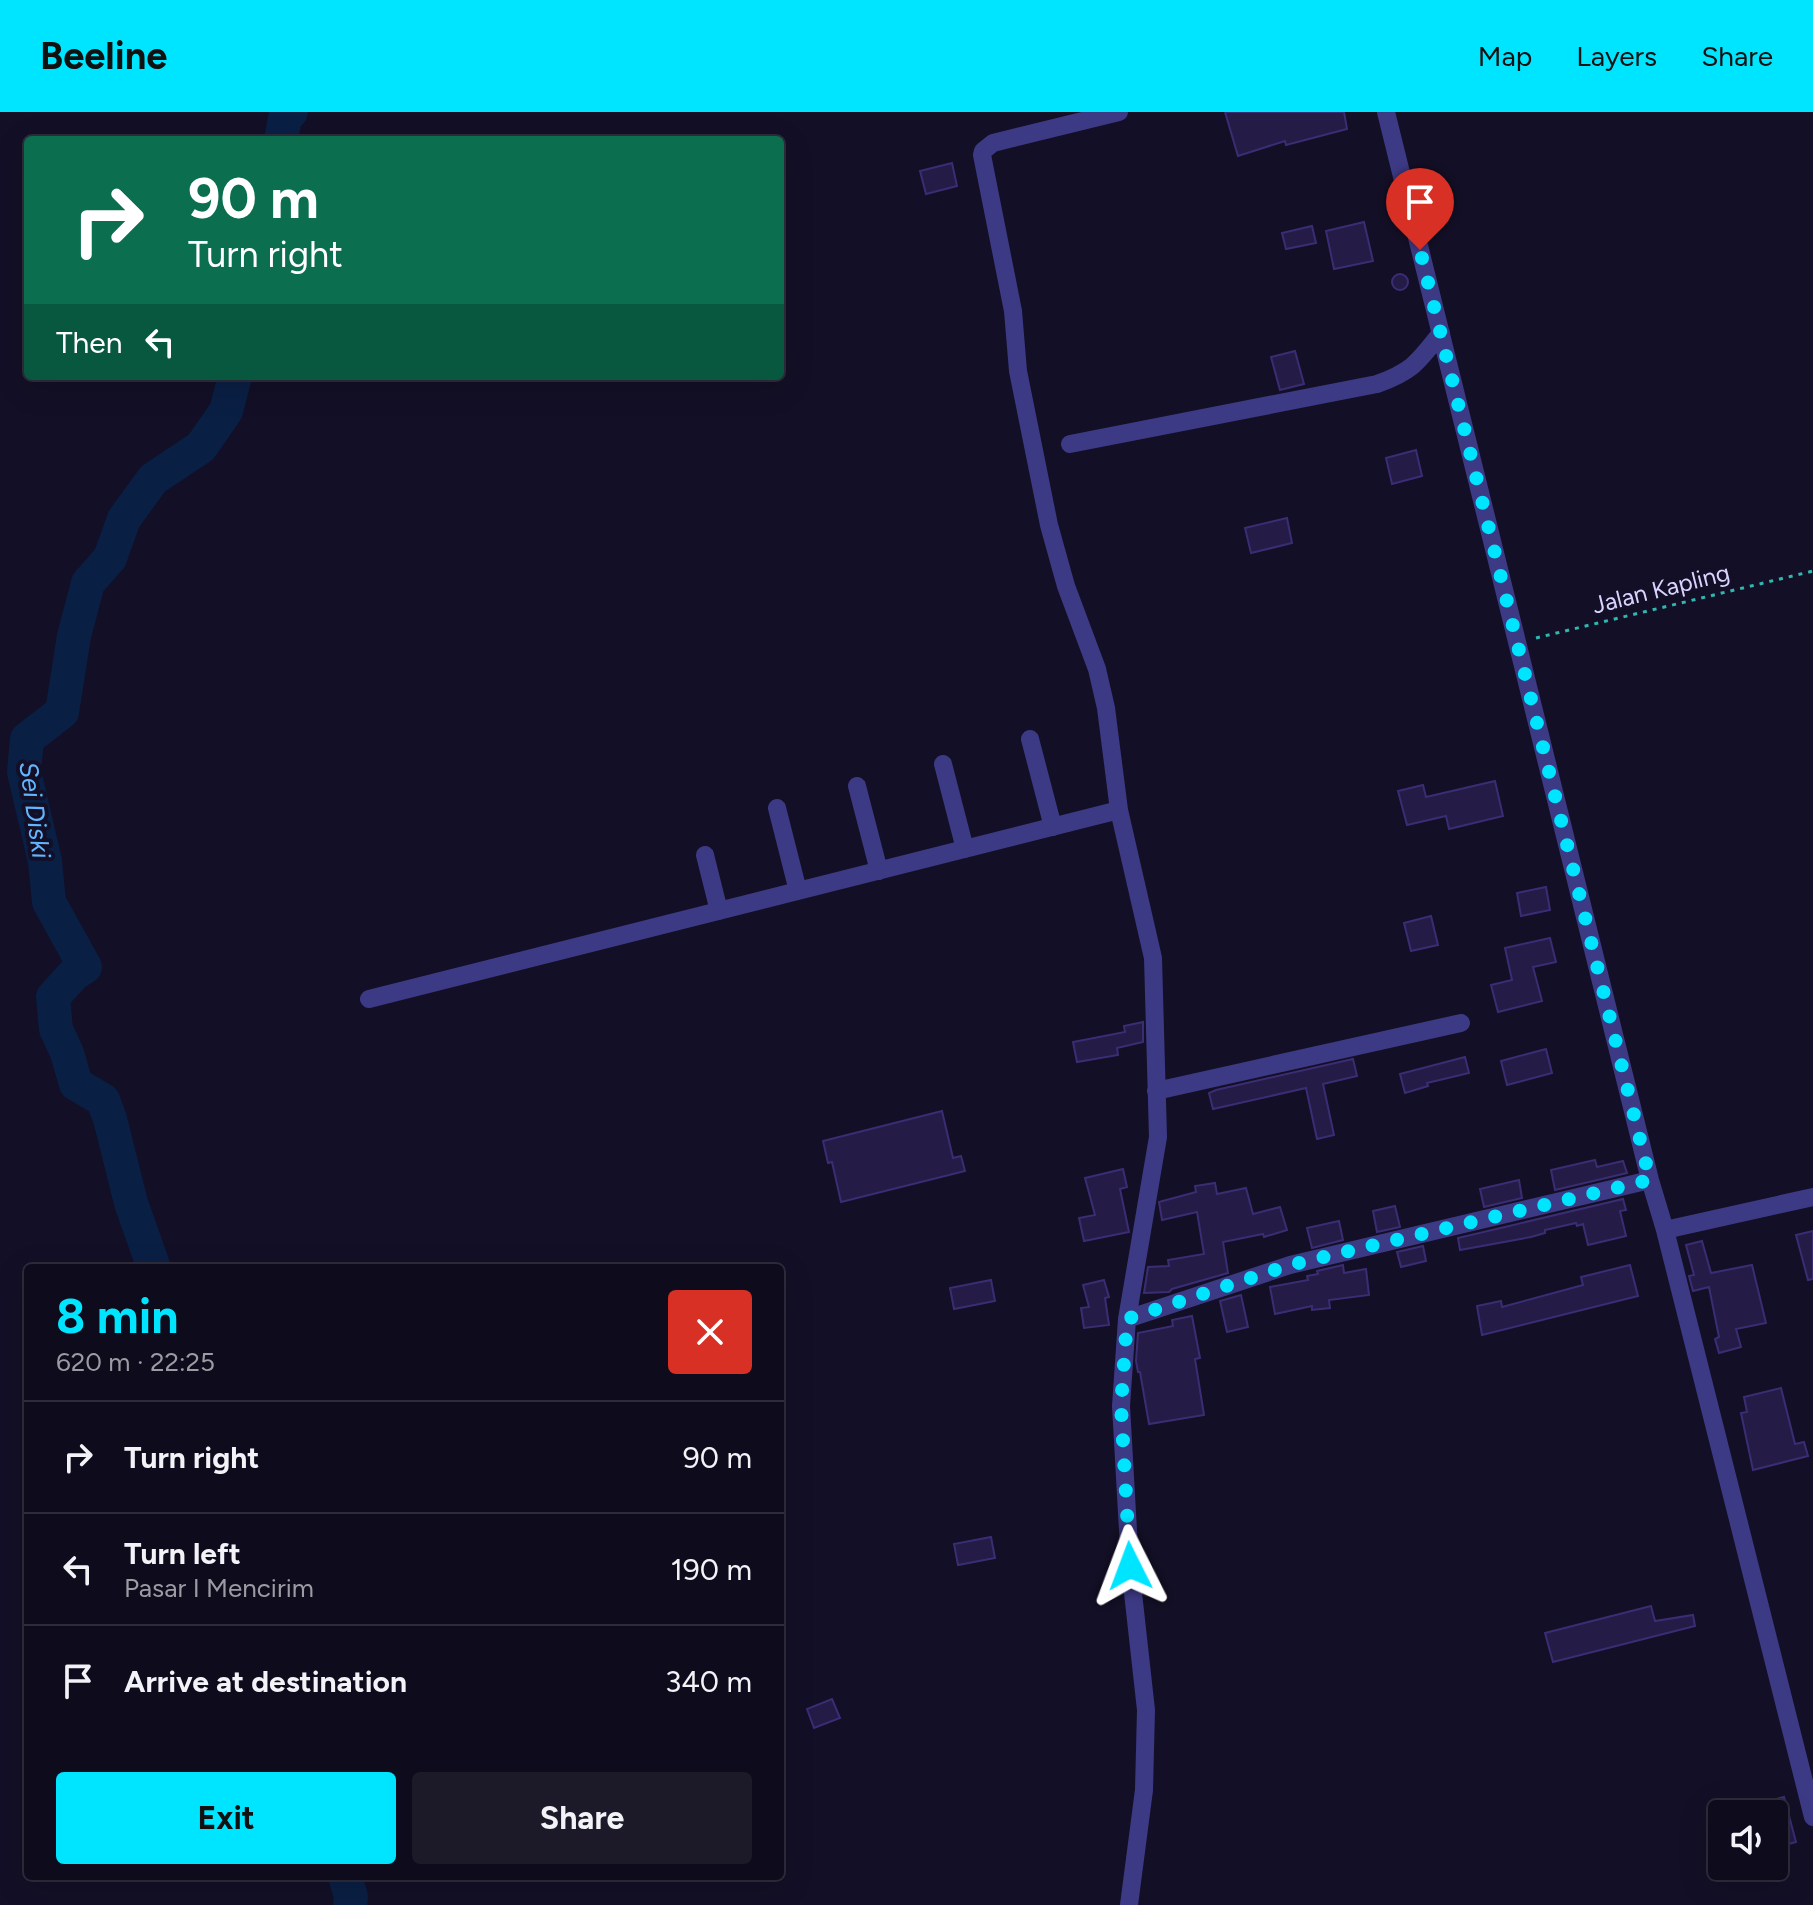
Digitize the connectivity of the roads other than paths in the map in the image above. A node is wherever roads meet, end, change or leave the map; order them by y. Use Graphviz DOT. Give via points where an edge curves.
graph roads {
  1 [pos="1119,112"];
  2 [pos="1386,112"];
  3 [pos="1441,333"];
  4 [pos="1070,444"];
  5 [pos="1030,739"];
  6 [pos="943,764"];
  7 [pos="857,786"];
  8 [pos="777,808"];
  9 [pos="1119,810"];
  10 [pos="1053,827"];
  11 [pos="965,849"];
  12 [pos="705,855"];
  13 [pos="879,871"];
  14 [pos="798,891"];
  15 [pos="719,911"];
  16 [pos="369,999"];
  17 [pos="1461,1023"];
  18 [pos="1156,1091"];
  19 [pos="1650,1180"];
  20 [pos="1813,1197"];
  21 [pos="1665,1230"];
  22 [pos="1127,1319"];
  23 [pos="1804,1742"];
  24 [pos="1813,1817"];
  25 [pos="1129,1905"];
  1 -- 9 [label="street" via="993,143 982,155 1049,525 1097,669"];
  2 -- 3 [label="street"];
  3 -- 4 [label="street" via="1416,365 1377,384"];
  3 -- 19 [label="street"];
  5 -- 10 [label="street"];
  6 -- 11 [label="street"];
  7 -- 13 [label="street"];
  8 -- 14 [label="street"];
  9 -- 10 [label="street"];
  9 -- 18 [label="street" via="1153,958"];
  10 -- 11 [label="street"];
  11 -- 13 [label="street"];
  12 -- 15 [label="street"];
  13 -- 14 [label="street"];
  14 -- 15 [label="street"];
  15 -- 16 [label="street"];
  17 -- 18 [label="street"];
  18 -- 22 [label="street" via="1158,1137"];
  19 -- 21 [label="street"];
  19 -- 22 [label="street" via="1290,1265"];
  20 -- 21 [label="street"];
  21 -- 23 [label="street"];
  22 -- 25 [label="street" via="1121,1406 1124,1475 1146,1710 1144,1790"];
  23 -- 24 [label="street"];
}
